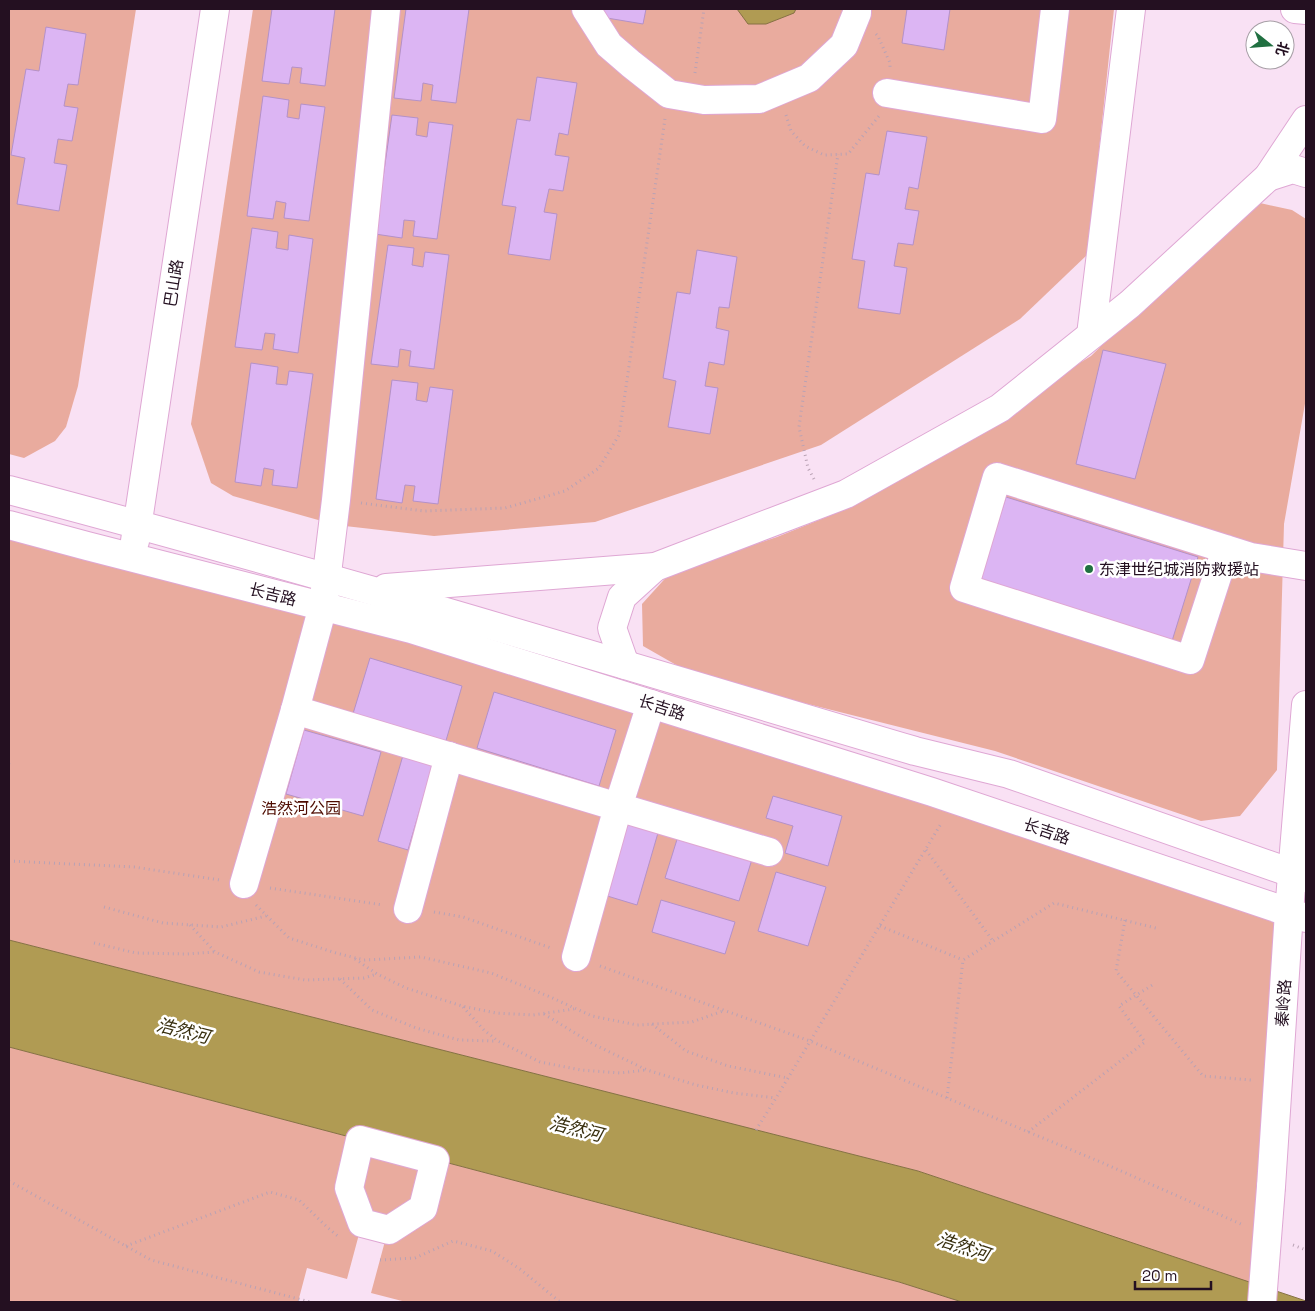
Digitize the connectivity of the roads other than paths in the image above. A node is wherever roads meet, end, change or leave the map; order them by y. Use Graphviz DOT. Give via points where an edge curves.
graph roads {
  1 [pos="215,9"];
  2 [pos="386,9"];
  3 [pos="586,9"];
  4 [pos="1055,9"];
  5 [pos="1131,9"];
  6 [pos="1295,9"];
  7 [pos="1306,10"];
  8 [pos="857,11"];
  9 [pos="887,93"];
  10 [pos="1306,120"];
  11 [pos="1306,173"];
  12 [pos="1268,177"];
  13 [pos="1091,335"];
  14 [pos="9,490"];
  15 [pos="137,524"];
  16 [pos="9,525"];
  17 [pos="1226,549"];
  18 [pos="132,558"];
  19 [pos="1306,566"];
  20 [pos="655,567"];
  21 [pos="327,577"];
  22 [pos="369,590"];
  23 [pos="324,606"];
  24 [pos="625,665"];
  25 [pos="650,704"];
  26 [pos="1306,704"];
  27 [pos="295,710"];
  28 [pos="449,756"];
  29 [pos="618,807"];
  30 [pos="769,852"];
  31 [pos="1299,875"];
  32 [pos="249,893"];
  33 [pos="408,908"];
  34 [pos="1298,915"];
  35 [pos="576,957"];
  36 [pos="1262,1302"];
  1 -- 15 [label="street, 巴山路"];
  2 -- 21 [label="street"];
  3 -- 8 [label="street" via="608,45 631,64 680,96 704,100 759,99 809,78 844,45"];
  4 -- 9 [label="street" via="1042,119"];
  5 -- 13 [label="street"];
  6 -- 7 [label="street"];
  10 -- 12 [label="street"];
  11 -- 12 [label="street" via="1293,168"];
  12 -- 13 [label="street" via="1130,304"];
  13 -- 20 [label="street" via="1000,408 846,494"];
  14 -- 15 [label="street, 长吉路"];
  15 -- 18 [label="street, 巴山路"];
  15 -- 21 [label="street, 长吉路"];
  16 -- 18 [label="street, 长吉路"];
  17 -- 17 [label="street" via="997,477 964,588 1190,660"];
  17 -- 19 [label="street"];
  18 -- 23 [label="street, 长吉路"];
  20 -- 22 [label="street"];
  20 -- 24 [label="street" via="622,597 612,628"];
  21 -- 22 [label="street, 长吉路"];
  21 -- 23 [label="street"];
  22 -- 24 [label="street, 长吉路"];
  23 -- 25 [label="street, 长吉路" via="411,629"];
  23 -- 27 [label="street"];
  24 -- 31 [label="street, 长吉路" via="916,751 1009,774"];
  25 -- 29 [label="street"];
  25 -- 34 [label="street, 长吉路" via="956,800"];
  26 -- 31 [label="street, 秦岭路"];
  27 -- 28 [label="street"];
  27 -- 32 [label="street"];
  28 -- 29 [label="street"];
  28 -- 33 [label="street"];
  29 -- 30 [label="street"];
  29 -- 35 [label="street"];
  31 -- 34 [label="street, 秦岭路"];
  34 -- 36 [label="street, 秦岭路, bridge" via="1278,1082"];
}
